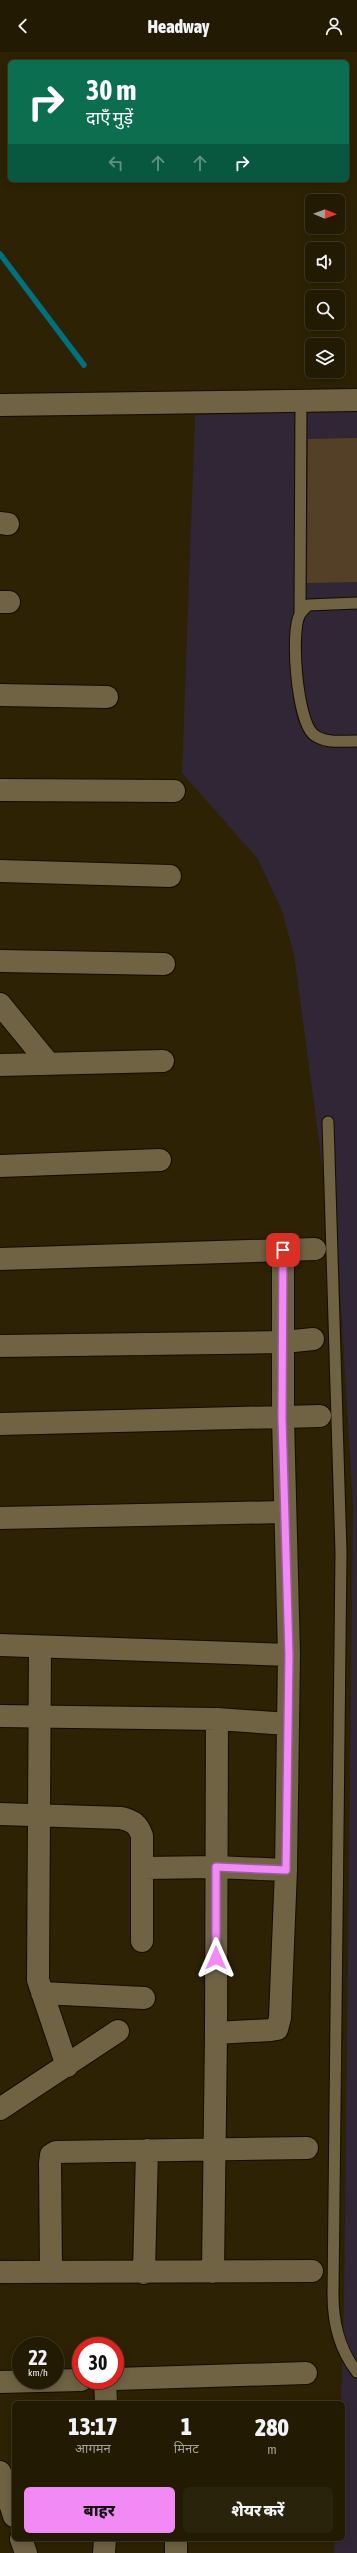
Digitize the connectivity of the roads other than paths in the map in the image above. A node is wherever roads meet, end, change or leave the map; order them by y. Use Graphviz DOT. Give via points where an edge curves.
graph roads {
  1 [pos="357,400"];
  2 [pos="301,401"];
  3 [pos="0,405"];
  4 [pos="357,603"];
  5 [pos="300,614"];
  6 [pos="0,695"];
  7 [pos="107,697"];
  8 [pos="357,741"];
  9 [pos="0,790"];
  10 [pos="174,791"];
  11 [pos="0,870"];
  12 [pos="170,876"];
  13 [pos="0,961"];
  14 [pos="164,964"];
  15 [pos="0,1004"];
  16 [pos="162,1061"];
  17 [pos="49,1064"];
  18 [pos="0,1065"];
  19 [pos="328,1122"];
  20 [pos="160,1160"];
  21 [pos="0,1166"];
  22 [pos="315,1249"];
  23 [pos="283,1250"];
  24 [pos="0,1259"];
  25 [pos="313,1339"];
  26 [pos="284,1342"];
  27 [pos="0,1346"];
  28 [pos="320,1416"];
  29 [pos="282,1418"];
  30 [pos="0,1424"];
  31 [pos="284,1512"];
  32 [pos="0,1518"];
  33 [pos="0,1645"];
  34 [pos="40,1647"];
  35 [pos="289,1655"];
  36 [pos="0,1716"];
  37 [pos="38,1717"];
  38 [pos="217,1719"];
  39 [pos="288,1724"];
  40 [pos="0,1814"];
  41 [pos="37,1816"];
  42 [pos="216,1867"];
  43 [pos="143,1868"];
  44 [pos="286,1870"];
  45 [pos="142,1941"];
  46 [pos="42,1993"];
  47 [pos="144,1998"];
  48 [pos="118,2031"];
  49 [pos="216,2033"];
  50 [pos="67,2066"];
  51 [pos="0,2109"];
  52 [pos="307,2148"];
  53 [pos="215,2149"];
  54 [pos="147,2150"];
  55 [pos="312,2271"];
  56 [pos="0,2272"];
  57 [pos="51,2272"];
  58 [pos="212,2272"];
  59 [pos="144,2273"];
  60 [pos="357,2372"];
  61 [pos="306,2373"];
  62 [pos="124,2379"];
  63 [pos="72,2380"];
  64 [pos="0,2382"];
  65 [pos="105,2389"];
  66 [pos="106,2401"];
  67 [pos="12,2470"];
  68 [pos="0,2471"];
  69 [pos="12,2510"];
  70 [pos="22,2541"];
  71 [pos="105,2541"];
  72 [pos="176,2541"];
  73 [pos="26,2553"];
  74 [pos="104,2553"];
  75 [pos="176,2553"];
  1 -- 2 [label="street"];
  2 -- 3 [label="street"];
  2 -- 5 [label="lane"];
  4 -- 5 [label="lane" via="308,605"];
  5 -- 8 [label="lane" via="296,636 299,703 304,720 312,733 324,741"];
  6 -- 7 [label="street"];
  9 -- 10 [label="street"];
  11 -- 12 [label="street"];
  13 -- 14 [label="street"];
  15 -- 17 [label="street"];
  16 -- 17 [label="street"];
  17 -- 18 [label="street"];
  19 -- 60 [label="lane" via="338,1408 340,1552 332,2295 333,2314 340,2342"];
  20 -- 21 [label="street"];
  22 -- 23 [label="street"];
  23 -- 24 [label="street"];
  23 -- 26 [label="street"];
  25 -- 26 [label="street"];
  26 -- 27 [label="street"];
  26 -- 29 [label="street"];
  28 -- 29 [label="street"];
  29 -- 30 [label="street"];
  29 -- 31 [label="street"];
  31 -- 32 [label="street"];
  31 -- 35 [label="street"];
  33 -- 34 [label="street"];
  34 -- 35 [label="street"];
  34 -- 37 [label="street"];
  35 -- 39 [label="street"];
  36 -- 37 [label="street"];
  37 -- 38 [label="street"];
  37 -- 41 [label="street"];
  38 -- 39 [label="street"];
  38 -- 42 [label="street"];
  39 -- 44 [label="street"];
  40 -- 41 [label="street"];
  41 -- 43 [label="street" via="121,1818 132,1821 139,1826 142,1836"];
  41 -- 46 [label="street" via="38,1980"];
  42 -- 43 [label="street"];
  42 -- 44 [label="street"];
  42 -- 49 [label="street"];
  43 -- 45 [label="street"];
  44 -- 49 [label="street" via="279,2025 271,2030"];
  46 -- 47 [label="street"];
  46 -- 50 [label="street"];
  48 -- 50 [label="street"];
  49 -- 53 [label="street"];
  50 -- 51 [label="street"];
  52 -- 53 [label="street"];
  53 -- 54 [label="street"];
  53 -- 58 [label="street"];
  54 -- 57 [label="street" via="62,2151 51,2155"];
  54 -- 59 [label="street"];
  55 -- 58 [label="street"];
  56 -- 57 [label="street"];
  57 -- 59 [label="street"];
  58 -- 59 [label="street"];
  61 -- 62 [label="street"];
  63 -- 64 [label="street"];
  65 -- 66 [label="street"];
  67 -- 68 [label="street"];
  68 -- 69 [label="street"];
  70 -- 73 [label="street"];
  71 -- 74 [label="street"];
  72 -- 75 [label="street"];
}
